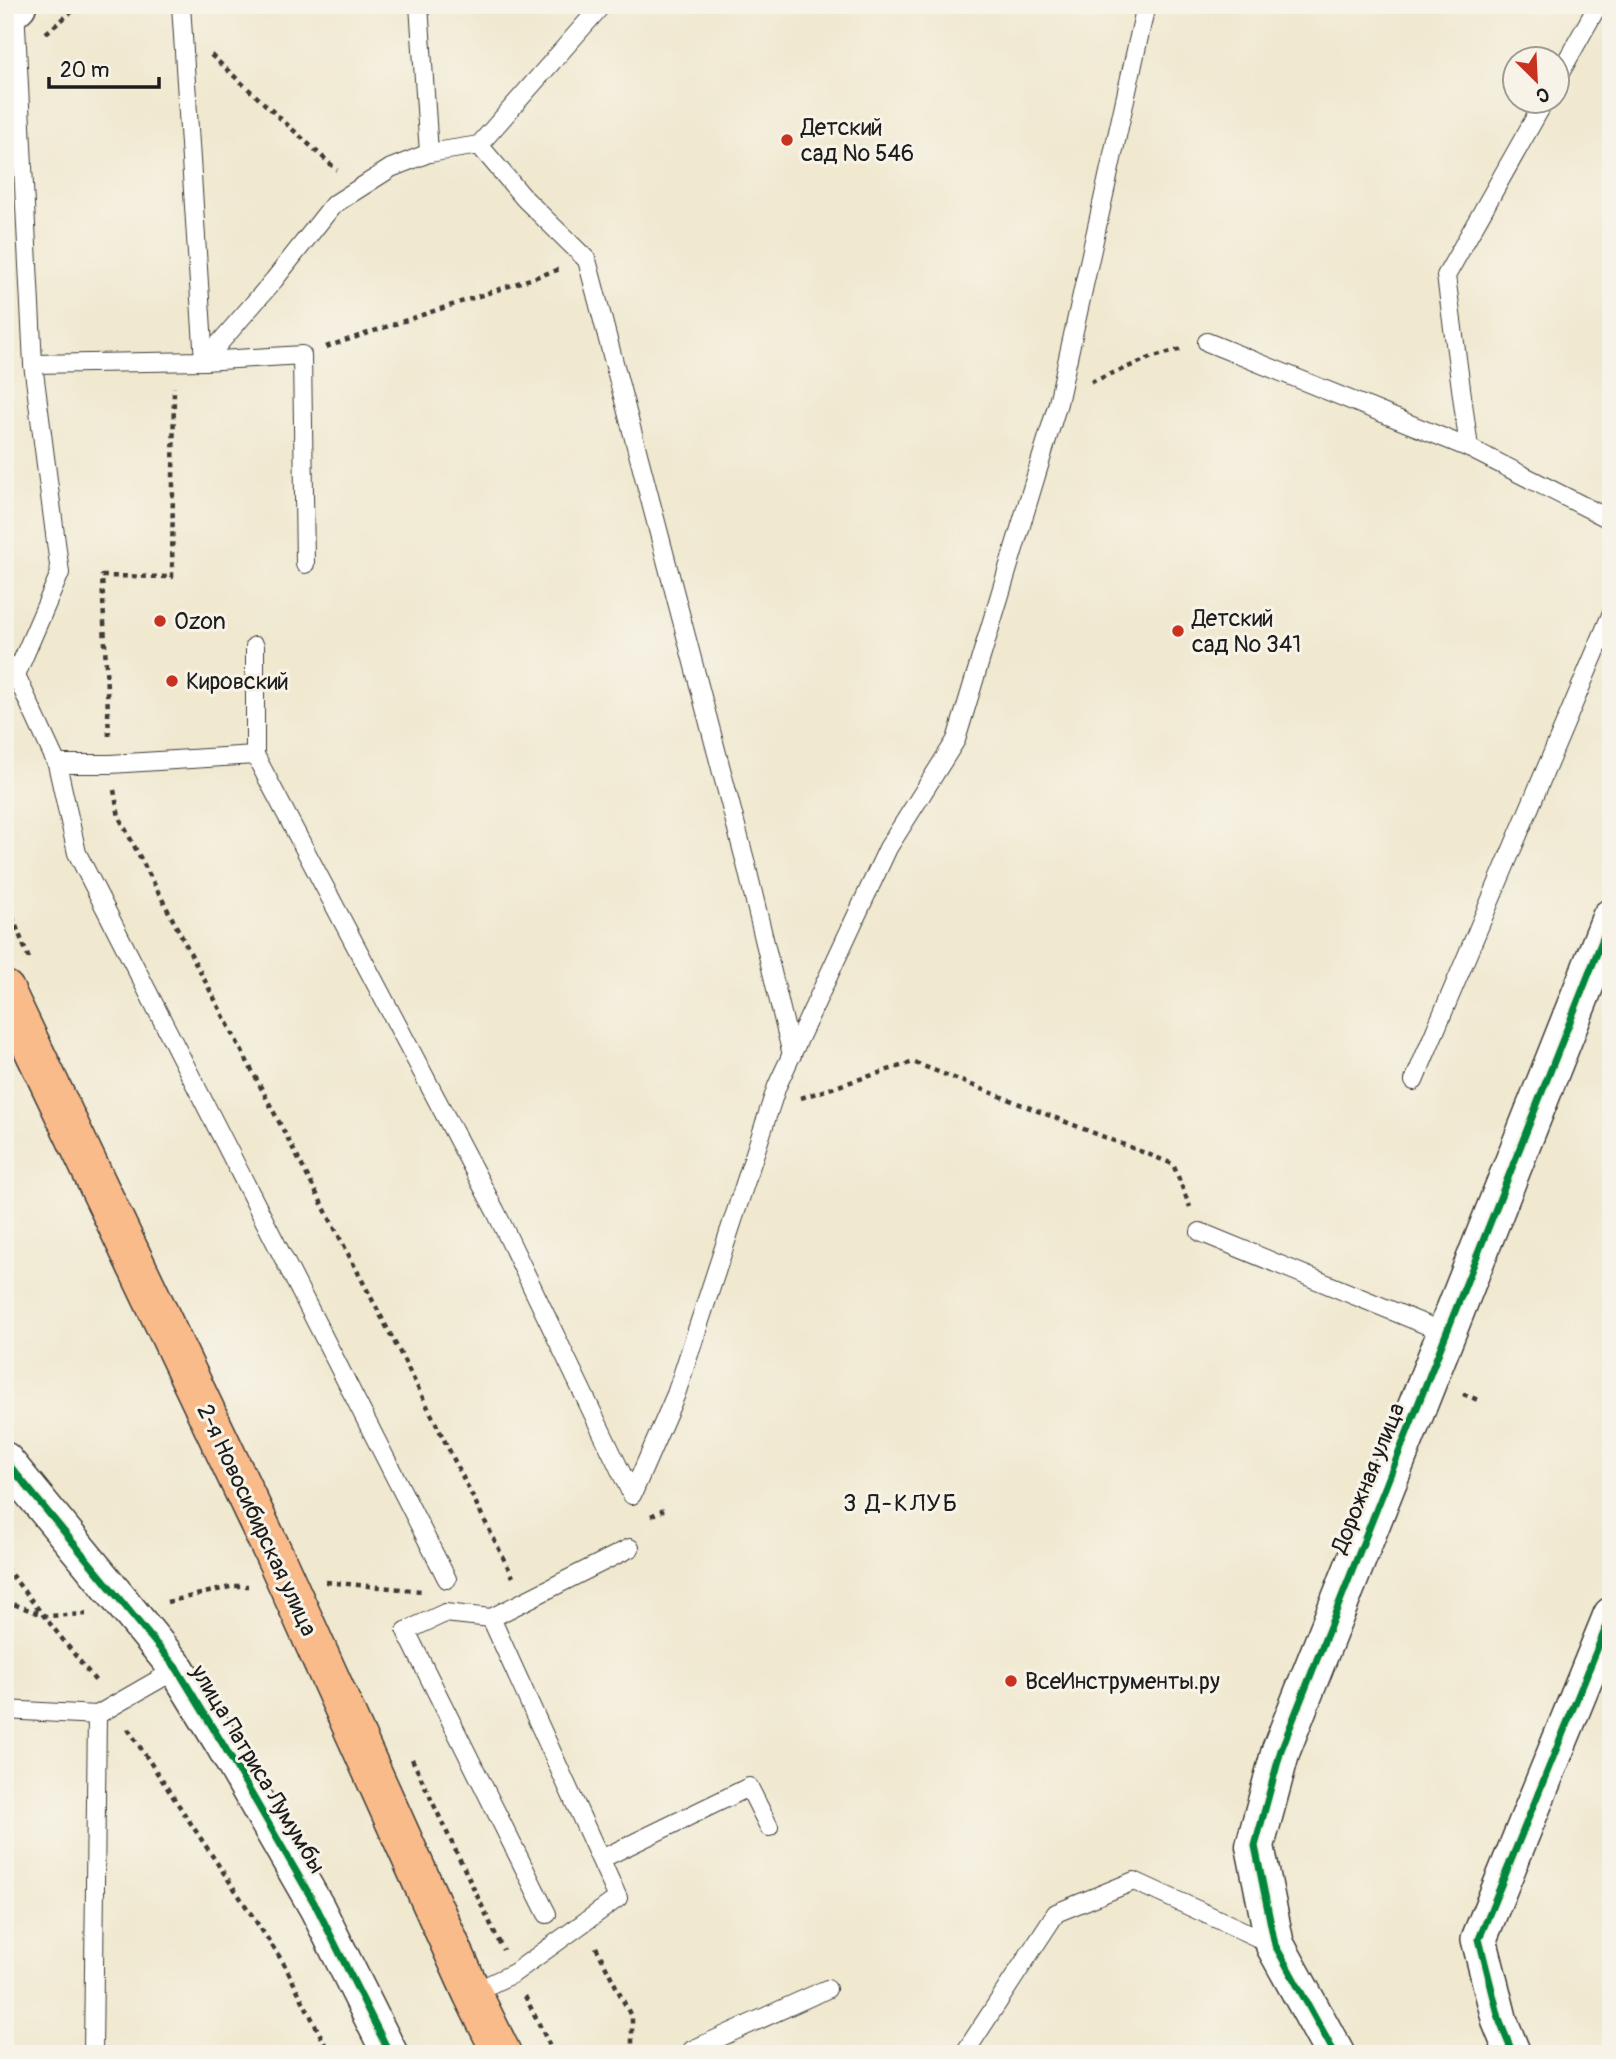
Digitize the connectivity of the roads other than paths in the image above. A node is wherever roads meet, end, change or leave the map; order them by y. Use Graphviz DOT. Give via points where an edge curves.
graph roads {
  1 [pos="181,5"];
  2 [pos="419,5"];
  3 [pos="602,5"];
  4 [pos="1146,5"];
  5 [pos="1598,5"];
  6 [pos="13,8"];
  7 [pos="1570,55"];
  8 [pos="1536,116"];
  9 [pos="480,145"];
  10 [pos="429,153"];
  11 [pos="1207,342"];
  12 [pos="204,361"];
  13 [pos="33,364"];
  14 [pos="1469,449"];
  15 [pos="1611,520"];
  16 [pos="305,564"];
  17 [pos="1611,615"];
  18 [pos="256,646"];
  19 [pos="11,668"];
  20 [pos="255,755"];
  21 [pos="57,764"];
  22 [pos="1611,918"];
  23 [pos="5,990"];
  24 [pos="792,1055"];
  25 [pos="1414,1081"];
  26 [pos="1200,1231"];
  27 [pos="1446,1334"];
  28 [pos="7,1468"];
  29 [pos="630,1548"];
  30 [pos="441,1586"];
  31 [pos="1611,1615"];
  32 [pos="491,1618"];
  33 [pos="177,1669"];
  34 [pos="5,1710"];
  35 [pos="105,1710"];
  36 [pos="769,1827"];
  37 [pos="601,1859"];
  38 [pos="547,1914"];
  39 [pos="1275,1945"];
  40 [pos="827,1989"];
  41 [pos="472,1993"];
  42 [pos="93,2054"];
  43 [pos="390,2054"];
  44 [pos="502,2054"];
  45 [pos="694,2054"];
  46 [pos="964,2054"];
  47 [pos="1335,2054"];
  48 [pos="1513,2054"];
  1 -- 12 [label="lane"];
  2 -- 10 [label="lane"];
  3 -- 9 [label="lane"];
  4 -- 24 [label="lane" via="1058,403 956,740 888,848"];
  5 -- 7 [label="lane"];
  6 -- 13 [label="lane"];
  8 -- 14 [label="lane" via="1446,276"];
  9 -- 10 [label="lane"];
  9 -- 24 [label="lane" via="524,198 587,260"];
  10 -- 12 [label="lane" via="391,168 333,205"];
  11 -- 14 [label="lane"];
  12 -- 13 [label="lane"];
  12 -- 16 [label="lane" via="302,355"];
  13 -- 19 [label="lane" via="60,573"];
  14 -- 15 [label="lane"];
  17 -- 25 [label="lane"];
  18 -- 20 [label="lane"];
  19 -- 21 [label="lane"];
  20 -- 21 [label="lane"];
  20 -- 24 [label="lane" via="496,1212 632,1495 676,1394 777,1086"];
  21 -- 30 [label="lane" via="78,853"];
  22 -- 27 [label="street, Дорожная улица"];
  23 -- 41 [label="main road, 2-я Новосибирская улица" via="288,1585"];
  26 -- 27 [label="lane"];
  27 -- 39 [label="street, Дорожная улица" via="1281,1750 1255,1846"];
  28 -- 33 [label="street, улица Патриса Лумумбы"];
  29 -- 32 [label="lane"];
  31 -- 48 [label="street" via="1479,1939"];
  32 -- 37 [label="lane"];
  32 -- 38 [label="lane" via="445,1613 406,1631"];
  33 -- 35 [label="lane"];
  33 -- 43 [label="street, улица Патриса Лумумбы" via="317,1908"];
  34 -- 35 [label="lane"];
  35 -- 42 [label="lane"];
  36 -- 37 [label="lane" via="749,1787"];
  37 -- 41 [label="lane" via="618,1898 514,1973"];
  39 -- 46 [label="lane" via="1134,1881 1056,1913"];
  39 -- 47 [label="street, Дорожная улица"];
  40 -- 45 [label="lane" via="692,2050"];
  41 -- 44 [label="main road, 2-я Новосибирская улица"];
}
